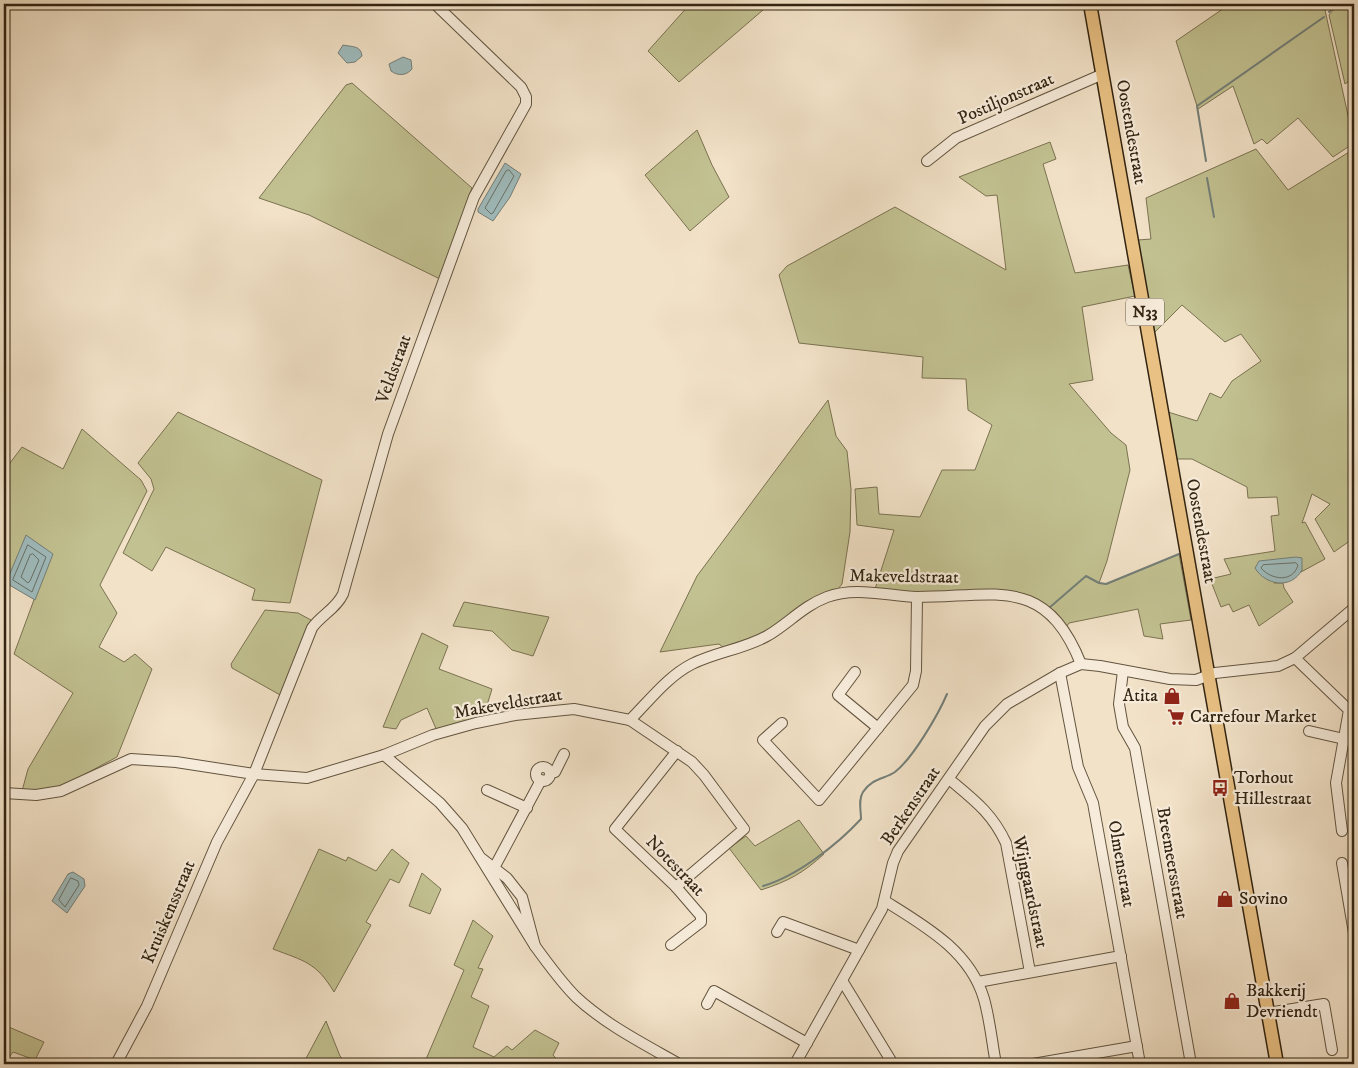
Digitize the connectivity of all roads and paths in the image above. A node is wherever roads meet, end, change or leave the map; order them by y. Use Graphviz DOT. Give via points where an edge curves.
graph roads {
  1 [pos="435,4"];
  2 [pos="1090,4"];
  3 [pos="1103,74"];
  4 [pos="927,160"];
  5 [pos="917,597"];
  6 [pos="1354,608"];
  7 [pos="1295,658"];
  8 [pos="1081,664"];
  9 [pos="1123,671"];
  10 [pos="855,672"];
  11 [pos="1060,673"];
  12 [pos="1209,675"];
  13 [pos="630,720"];
  14 [pos="782,722"];
  15 [pos="878,728"];
  16 [pos="1309,731"];
  17 [pos="1344,739"];
  18 [pos="678,752"];
  19 [pos="564,754"];
  20 [pos="384,755"];
  21 [pos="254,774"];
  22 [pos="949,780"];
  23 [pos="487,790"];
  24 [pos="4,793"];
  25 [pos="527,808"];
  26 [pos="1342,831"];
  27 [pos="482,858"];
  28 [pos="1342,863"];
  29 [pos="494,868"];
  30 [pos="676,887"];
  31 [pos="885,901"];
  32 [pos="777,932"];
  33 [pos="1354,933"];
  34 [pos="671,945"];
  35 [pos="535,946"];
  36 [pos="859,950"];
  37 [pos="1121,956"];
  38 [pos="1030,972"];
  39 [pos="844,982"];
  40 [pos="978,982"];
  41 [pos="707,1004"];
  42 [pos="1268,1012"];
  43 [pos="807,1043"];
  44 [pos="1137,1046"];
  45 [pos="1332,1050"];
  46 [pos="116,1064"];
  47 [pos="679,1064"];
  48 [pos="795,1064"];
  49 [pos="893,1064"];
  50 [pos="996,1064"];
  51 [pos="1033,1064"];
  52 [pos="1140,1064"];
  53 [pos="1191,1064"];
  54 [pos="1277,1064"];
  1 -- 21 [label="street, Veldstraat" via="521,87 526,104 474,197 388,434 343,594 336,606 312,628"];
  2 -- 3 [label="main road, Oostendestraat / N33"];
  3 -- 4 [label="street, Postiljonstraat" via="956,138"];
  3 -- 12 [label="main road, Oostendestraat / N33"];
  5 -- 8 [label="street, Makeveldstraat" via="1010,595 1038,604 1053,616"];
  5 -- 13 [label="street, Makeveldstraat" via="845,591 827,596 800,610 761,640 691,664"];
  5 -- 15 [label="street" via="913,685"];
  6 -- 7 [label="street"];
  7 -- 12 [label="street" via="1278,666"];
  7 -- 17 [label="street" via="1349,710"];
  8 -- 9 [label="street"];
  8 -- 11 [label="street, Berkenstraat"];
  9 -- 12 [label="street" via="1170,679 1196,680"];
  9 -- 53 [label="street, Breemeersstraat" via="1118,704 1124,732 1135,748"];
  10 -- 15 [label="street" via="838,695"];
  11 -- 22 [label="street, Berkenstraat" via="1013,700 984,726"];
  11 -- 37 [label="street, Olmenstraat" via="1078,767 1093,803"];
  12 -- 42 [label="main road, Oostendestraat / N33"];
  13 -- 18 [label="street"];
  13 -- 20 [label="street, Makeveldstraat" via="574,709 515,716 432,735"];
  14 -- 15 [label="street" via="763,740 819,800"];
  16 -- 17 [label="street"];
  17 -- 26 [label="street" via="1336,783"];
  18 -- 30 [label="street, Notestraat" via="615,829"];
  18 -- 30 [label="street" via="704,775 744,830"];
  19 -- 25 [label="street" via="555,772 539,768 537,775 541,780"];
  20 -- 21 [label="street, Makeveldstraat" via="306,778"];
  20 -- 27 [label="street" via="452,815"];
  21 -- 24 [label="street, Makeveldstraat" via="131,759 61,791 36,796"];
  21 -- 46 [label="street, Kruiskensstraat" via="217,842 147,1006"];
  22 -- 31 [label="street, Berkenstraat" via="898,851 892,863"];
  22 -- 38 [label="street, Wijngaardstraat" via="983,807 997,824 1006,843"];
  23 -- 25 [label="street"];
  25 -- 29 [label="street"];
  27 -- 29 [label="street"];
  27 -- 35 [label="street"];
  28 -- 33 [label="street"];
  29 -- 35 [label="street" via="522,897"];
  30 -- 34 [label="street, Notestraat" via="701,916 700,922"];
  31 -- 36 [label="street, Berkenstraat"];
  31 -- 40 [label="street" via="948,944 961,956"];
  32 -- 36 [label="street" via="782,922"];
  35 -- 47 [label="street" via="563,983 592,1010"];
  36 -- 39 [label="street, Berkenstraat"];
  37 -- 38 [label="street"];
  37 -- 44 [label="street, Olmenstraat"];
  38 -- 40 [label="street"];
  39 -- 43 [label="street, Berkenstraat"];
  39 -- 49 [label="street"];
  40 -- 50 [label="street"];
  41 -- 43 [label="street" via="714,991"];
  42 -- 45 [label="street" via="1324,1004"];
  42 -- 54 [label="main road, Oostendestraat / N33"];
  43 -- 48 [label="street, Berkenstraat"];
  44 -- 51 [label="street"];
  44 -- 52 [label="street, Olmenstraat"];
}
